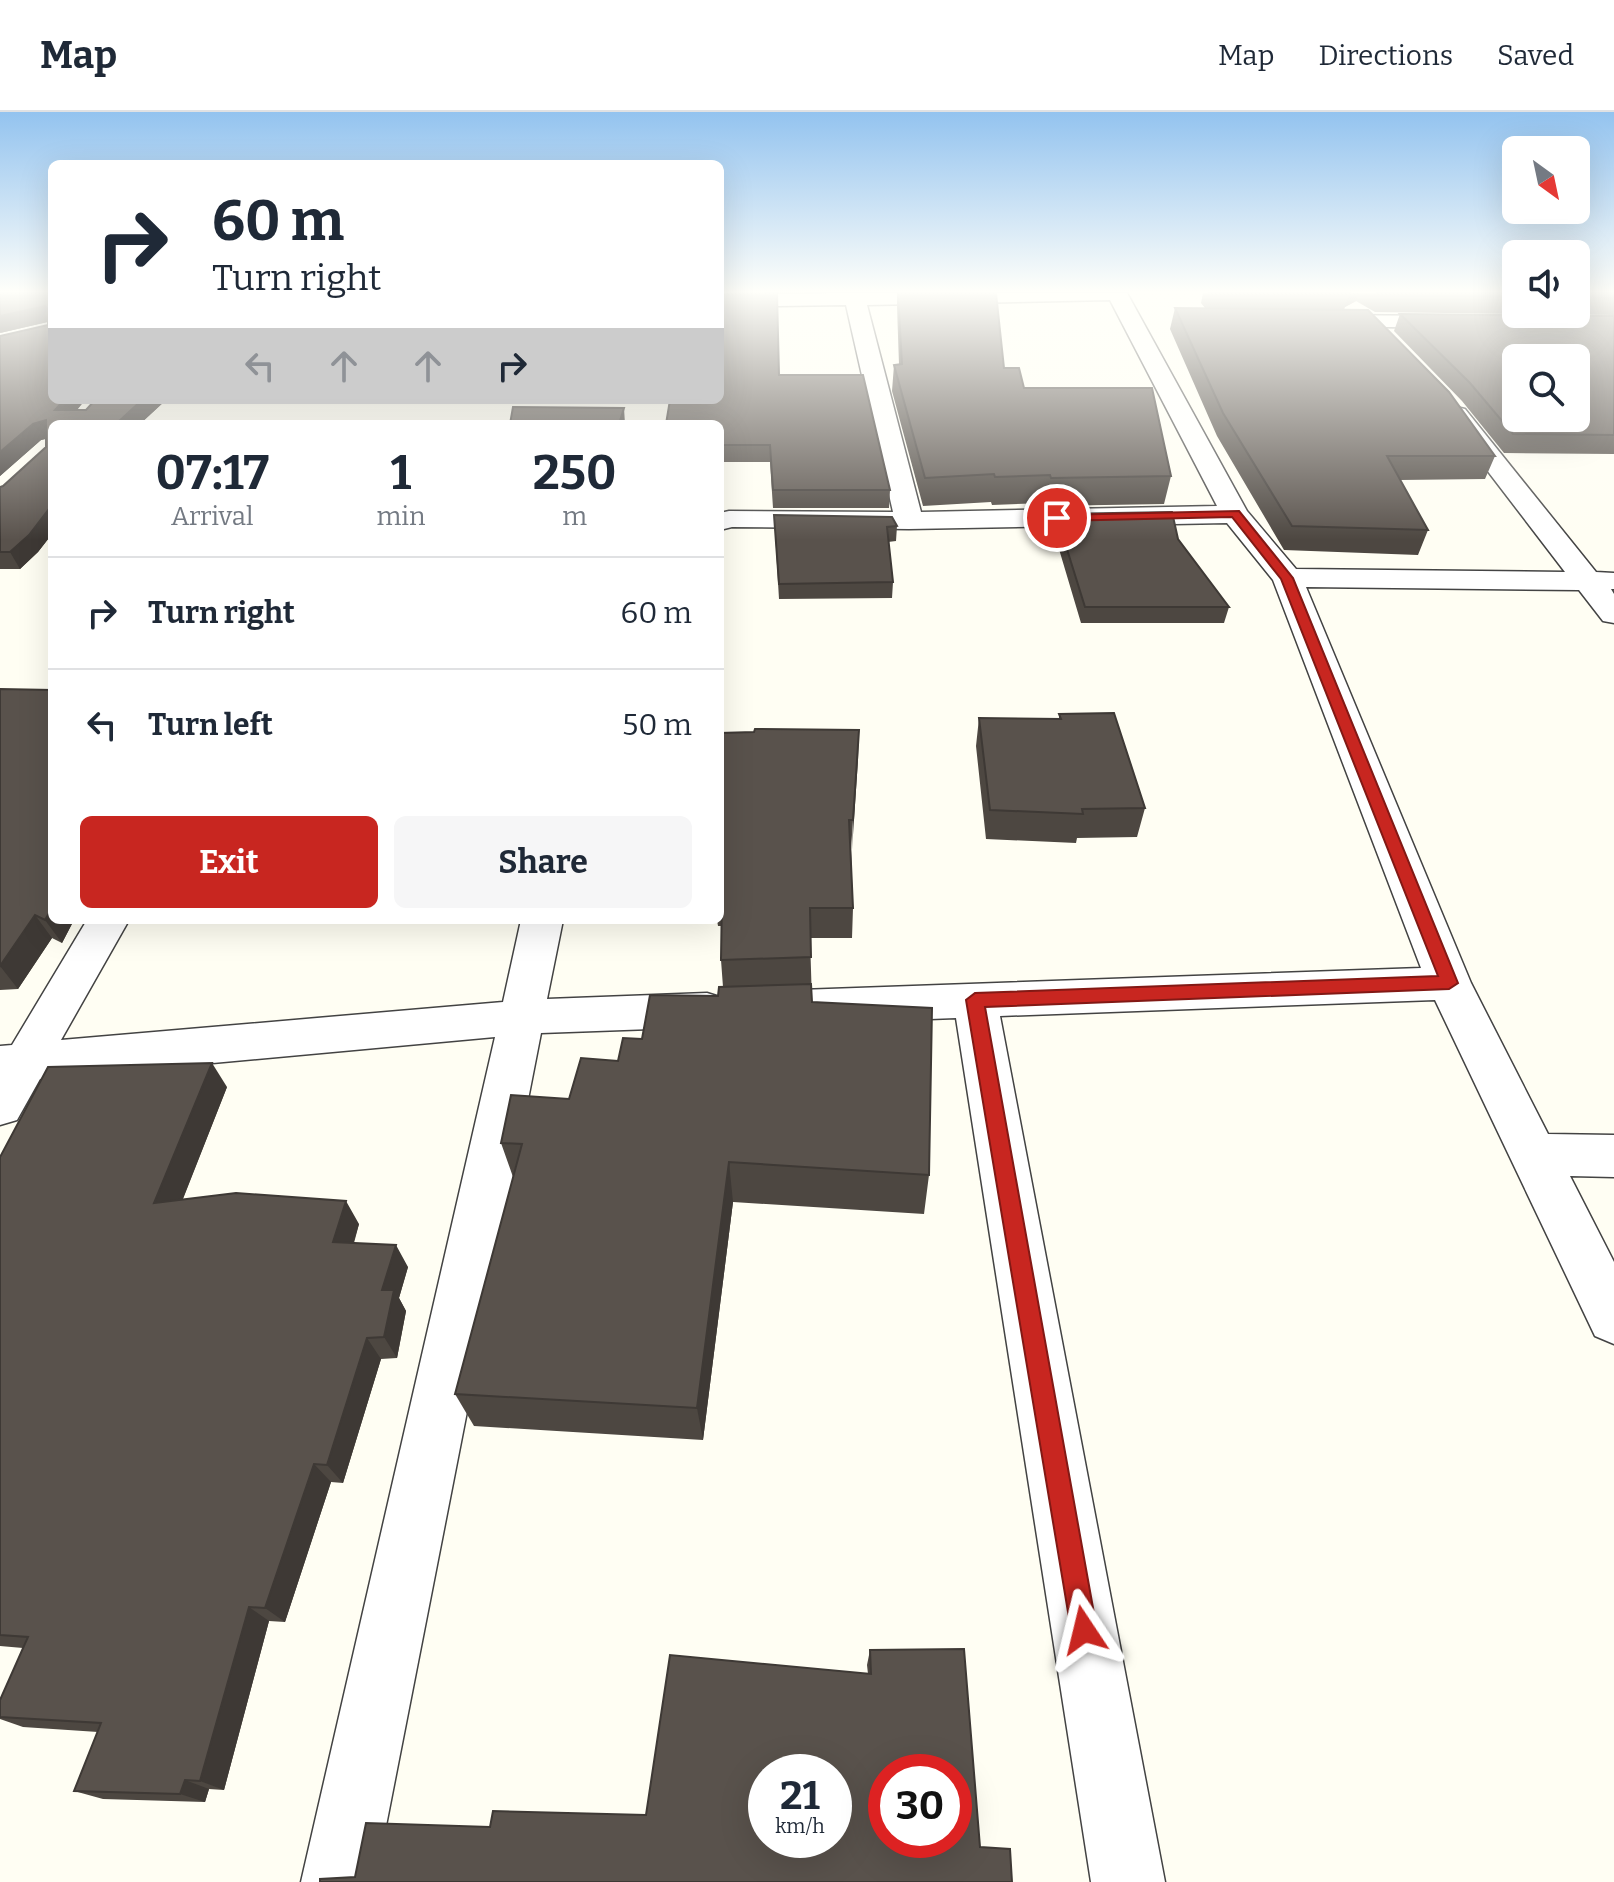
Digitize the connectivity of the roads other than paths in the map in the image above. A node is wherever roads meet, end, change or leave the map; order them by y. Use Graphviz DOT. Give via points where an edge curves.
graph roads {
  1 [pos="873,376"];
  2 [pos="1166,376"];
  3 [pos="1440,397"];
  4 [pos="1235,514"];
  5 [pos="724,521"];
  6 [pos="909,521"];
  7 [pos="1287,578"];
  8 [pos="1600,581"];
  9 [pos="1614,614"];
  10 [pos="105,924"];
  11 [pos="541,924"];
  12 [pos="1449,983"];
  13 [pos="975,1000"];
  14 [pos="521,1017"];
  15 [pos="13,1063"];
  16 [pos="0,1106"];
  17 [pos="1534,1155"];
  18 [pos="1614,1156"];
  19 [pos="1614,1318"];
  20 [pos="338,1882"];
  21 [pos="1128,1882"];
  1 -- 6 [label="street"];
  2 -- 4 [label="street"];
  3 -- 8 [label="street"];
  4 -- 6 [label="street"];
  4 -- 7 [label="street"];
  5 -- 6 [label="street"];
  7 -- 8 [label="street"];
  7 -- 12 [label="street"];
  8 -- 9 [label="street"];
  10 -- 15 [label="street"];
  11 -- 14 [label="street"];
  12 -- 13 [label="street"];
  12 -- 17 [label="street"];
  13 -- 14 [label="street"];
  13 -- 21 [label="street"];
  14 -- 15 [label="street"];
  14 -- 20 [label="street"];
  15 -- 16 [label="street"];
  17 -- 18 [label="street"];
  17 -- 19 [label="street"];
}
